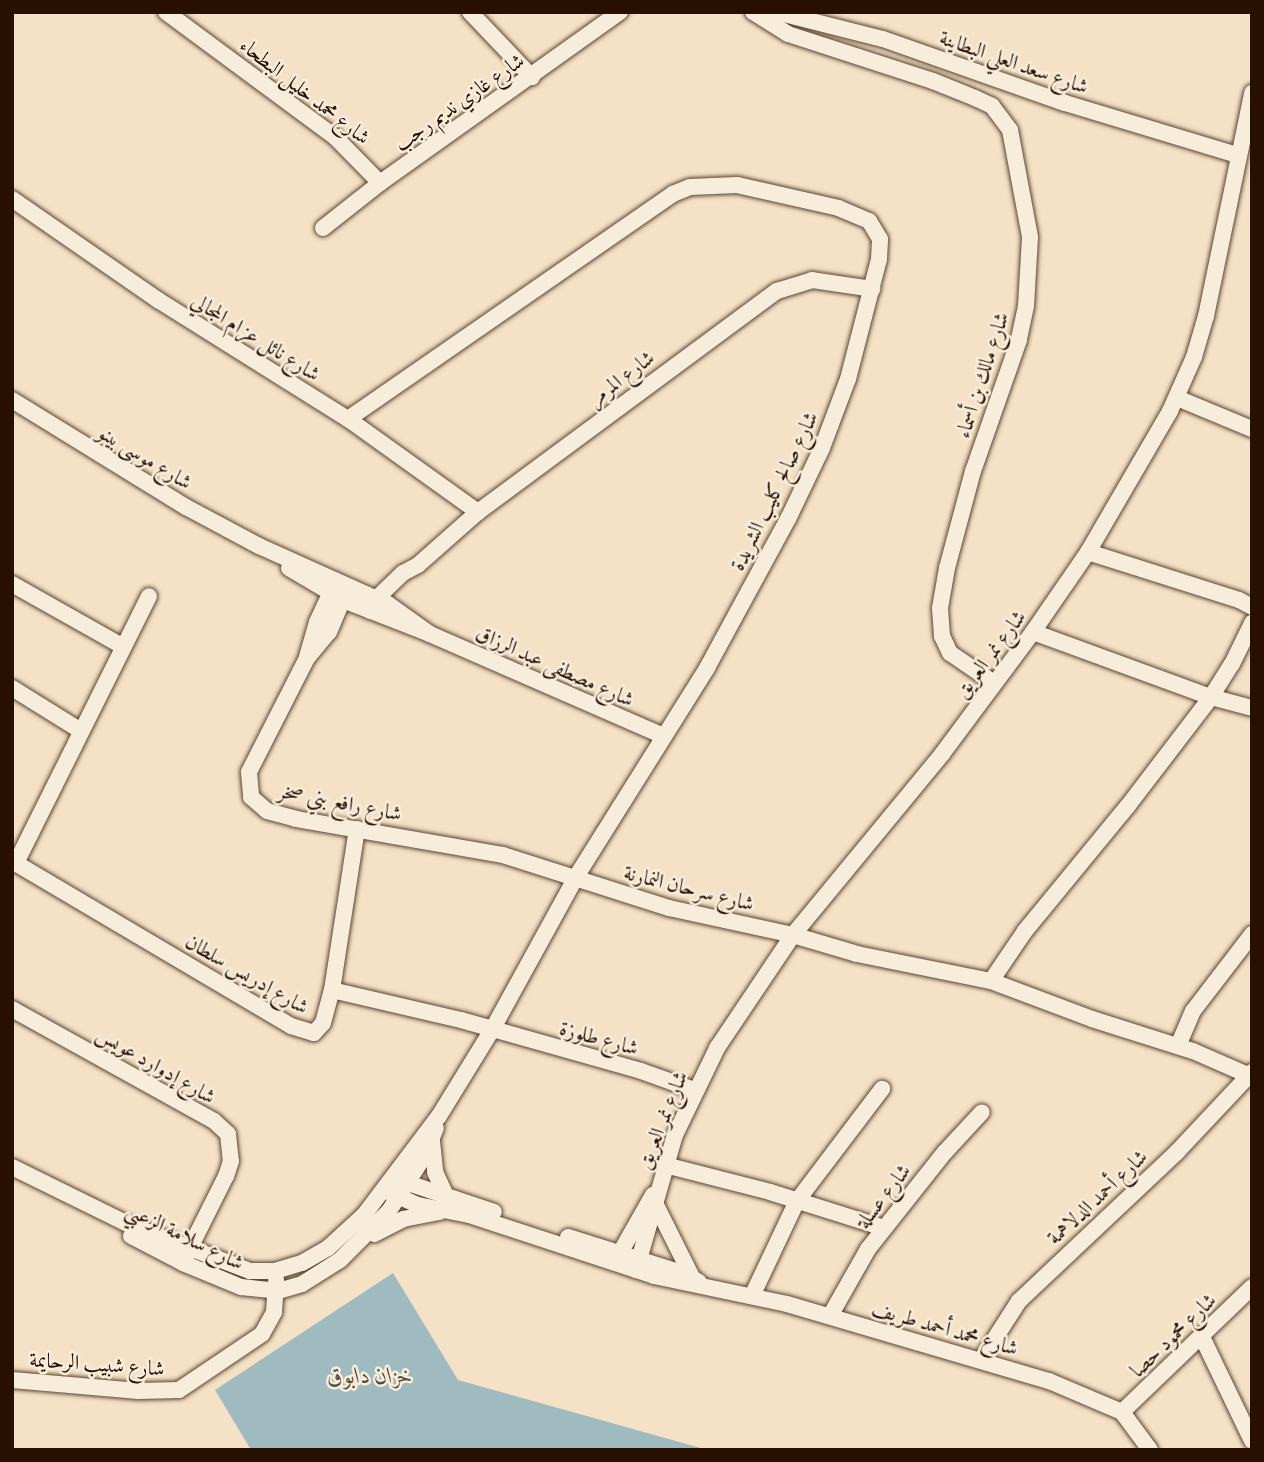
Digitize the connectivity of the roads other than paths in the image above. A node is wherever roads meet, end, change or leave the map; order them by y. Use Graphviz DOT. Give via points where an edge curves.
graph roads {
  1 [pos="166,12"];
  2 [pos="195,12"];
  3 [pos="470,12"];
  4 [pos="620,12"];
  5 [pos="753,12"];
  6 [pos="776,12"];
  7 [pos="184,26"];
  8 [pos="532,77"];
  9 [pos="1252,93"];
  10 [pos="1237,155"];
  11 [pos="380,183"];
  12 [pos="12,199"];
  13 [pos="323,228"];
  14 [pos="872,289"];
  15 [pos="1177,398"];
  16 [pos="12,400"];
  17 [pos="348,419"];
  18 [pos="1252,429"];
  19 [pos="478,512"];
  20 [pos="1088,552"];
  21 [pos="12,584"];
  22 [pos="339,590"];
  23 [pos="149,596"];
  24 [pos="379,607"];
  25 [pos="1252,607"];
  26 [pos="1252,622"];
  27 [pos="1033,632"];
  28 [pos="122,646"];
  29 [pos="994,683"];
  30 [pos="12,688"];
  31 [pos="1211,697"];
  32 [pos="1252,708"];
  33 [pos="81,731"];
  34 [pos="663,736"];
  35 [pos="357,829"];
  36 [pos="14,862"];
  37 [pos="576,877"];
  38 [pos="1252,934"];
  39 [pos="793,935"];
  40 [pos="991,981"];
  41 [pos="332,990"];
  42 [pos="12,1009"];
  43 [pos="492,1030"];
  44 [pos="1178,1046"];
  45 [pos="1250,1074"];
  46 [pos="882,1089"];
  47 [pos="694,1090"];
  48 [pos="982,1112"];
  49 [pos="439,1116"];
  50 [pos="432,1140"];
  51 [pos="665,1166"];
  52 [pos="12,1167"];
  53 [pos="396,1187"];
  54 [pos="656,1197"];
  55 [pos="797,1200"];
  56 [pos="445,1203"];
  57 [pos="884,1228"];
  58 [pos="357,1244"];
  59 [pos="186,1256"];
  60 [pos="617,1257"];
  61 [pos="637,1264"];
  62 [pos="275,1271"];
  63 [pos="698,1282"];
  64 [pos="1252,1287"];
  65 [pos="278,1291"];
  66 [pos="752,1296"];
  67 [pos="830,1316"];
  68 [pos="1202,1337"];
  69 [pos="981,1360"];
  70 [pos="12,1380"];
  71 [pos="1122,1412"];
  72 [pos="1252,1441"];
  73 [pos="1150,1450"];
  1 -- 7 [label="street, شارع محمد خليل البطحاء"];
  2 -- 7 [label="street"];
  3 -- 8 [label="street"];
  4 -- 8 [label="street, شارع غازي نديم رجب"];
  5 -- 29 [label="street, شارع مالك بن أسماء" via="788,34 933,81 992,106 1010,130 1030,237 1026,306 1019,340 963,505 940,608 942,636 950,653"];
  6 -- 10 [label="street, شارع سعد العلي البطاينة" via="883,39 1065,103"];
  7 -- 11 [label="street, شارع محمد خليل البطحاء" via="335,138"];
  8 -- 11 [label="street, شارع غازي نديم رجب"];
  9 -- 10 [label="street, شارع نمر العريق"];
  10 -- 15 [label="street, شارع نمر العريق" via="1206,316"];
  11 -- 13 [label="street, شارع غازي نديم رجب"];
  12 -- 17 [label="street, شارع نائل عزام المجالي" via="169,307"];
  14 -- 17 [label="street, شارع صالح كليب الشريدة" via="880,239 874,226 860,216 737,185 690,187 630,223"];
  14 -- 19 [label="street, شارع المرمر" via="812,280 777,291"];
  14 -- 34 [label="street, شارع صالح كليب الشريدة" via="848,379 822,448 714,655"];
  15 -- 18 [label="street"];
  15 -- 20 [label="street, شارع نمر العريق"];
  16 -- 22 [label="street, شارع موسى بينو" via="186,507"];
  17 -- 19 [label="street, شارع نائل عزام المجالي"];
  19 -- 24 [label="street, شارع المرمر"];
  20 -- 25 [label="street"];
  20 -- 27 [label="street, شارع نمر العريق"];
  21 -- 28 [label="street"];
  22 -- 24 [label="street, شارع مصطفى عبد الرزاق"];
  22 -- 35 [label="street, شارع رافع بني صخر" via="252,764 248,789 256,804 267,811"];
  23 -- 28 [label="street"];
  24 -- 34 [label="street, شارع مصطفى عبد الرزاق"];
  26 -- 31 [label="street"];
  27 -- 29 [label="street, شارع نمر العريق"];
  27 -- 31 [label="street"];
  28 -- 33 [label="street"];
  29 -- 39 [label="street, شارع نمر العريق" via="916,787"];
  30 -- 33 [label="street"];
  31 -- 32 [label="street"];
  31 -- 40 [label="street" via="1025,931"];
  33 -- 36 [label="street"];
  34 -- 37 [label="street, شارع صالح كليب الشريدة"];
  35 -- 37 [label="street, شارع رافع بني صخر" via="503,855"];
  35 -- 41 [label="street, شارع إدريس سلطان"];
  36 -- 41 [label="street, شارع إدريس سلطان" via="301,1031 319,1030"];
  37 -- 39 [label="street, شارع سرحان النمارنة" via="669,908"];
  37 -- 43 [label="street, شارع سلامة الزعبي"];
  38 -- 44 [label="street" via="1193,1011"];
  39 -- 40 [label="street, شارع سرحان النمارنة" via="857,954"];
  39 -- 47 [label="street, شارع نمر العريق"];
  40 -- 44 [label="street, شارع سرحان النمارنة"];
  41 -- 43 [label="street, شارع طلوزة"];
  42 -- 59 [label="street, شارع إدوارد عويس" via="228,1134 231,1161 226,1176"];
  43 -- 47 [label="street, شارع طلوزة"];
  43 -- 49 [label="street, شارع سلامة الزعبي"];
  44 -- 45 [label="street, شارع سرحان النمارنة"];
  45 -- 69 [label="street, شارع أحمد الدلاهمة" via="1177,1152 1018,1301"];
  46 -- 55 [label="street"];
  47 -- 51 [label="street, شارع نمر العريق"];
  48 -- 57 [label="street, شارع عسلة"];
  49 -- 50 [label="street, شارع سلامة الزعبي"];
  49 -- 53 [label="street, شارع سلامة الزعبي"];
  50 -- 53 [label="street, شارع سلامة الزعبي"];
  50 -- 56 [label="street" via="435,1172"];
  51 -- 54 [label="street, شارع نمر العريق"];
  51 -- 55 [label="street"];
  52 -- 59 [label="street, شارع سلامة الزعبي"];
  53 -- 56 [label="street, شارع محمد أحمد طريف"];
  53 -- 58 [label="street, شارع سلامة الزعبي"];
  53 -- 62 [label="street, شارع سلامة الزعبي" via="328,1248"];
  54 -- 60 [label="street, شارع نمر العريق"];
  54 -- 61 [label="street, شارع نمر العريق"];
  54 -- 63 [label="street"];
  55 -- 57 [label="street"];
  55 -- 66 [label="street"];
  56 -- 58 [label="street"];
  56 -- 60 [label="street, شارع محمد أحمد طريف"];
  57 -- 67 [label="street, شارع عسلة"];
  58 -- 65 [label="street, شارع سلامة الزعبي" via="312,1279"];
  59 -- 62 [label="street, شارع سلامة الزعبي" via="250,1271"];
  59 -- 65 [label="street, شارع سلامة الزعبي" via="241,1287"];
  60 -- 61 [label="street, شارع محمد أحمد طريف"];
  61 -- 63 [label="street, شارع محمد أحمد طريف" via="680,1283"];
  62 -- 65 [label="street, شارع شبيب الرحايمة"];
  63 -- 66 [label="street, شارع محمد أحمد طريف"];
  64 -- 68 [label="street, شارع محمود حصا"];
  65 -- 70 [label="street, شارع شبيب الرحايمة" via="274,1312 262,1334 179,1390"];
  66 -- 67 [label="street, شارع محمد أحمد طريف"];
  67 -- 69 [label="street, شارع محمد أحمد طريف"];
  68 -- 71 [label="street, شارع محمود حصا"];
  68 -- 72 [label="street"];
  69 -- 71 [label="street, شارع محمد أحمد طريف" via="1088,1395"];
  71 -- 73 [label="street, شارع محمد أحمد طريف"];
}
